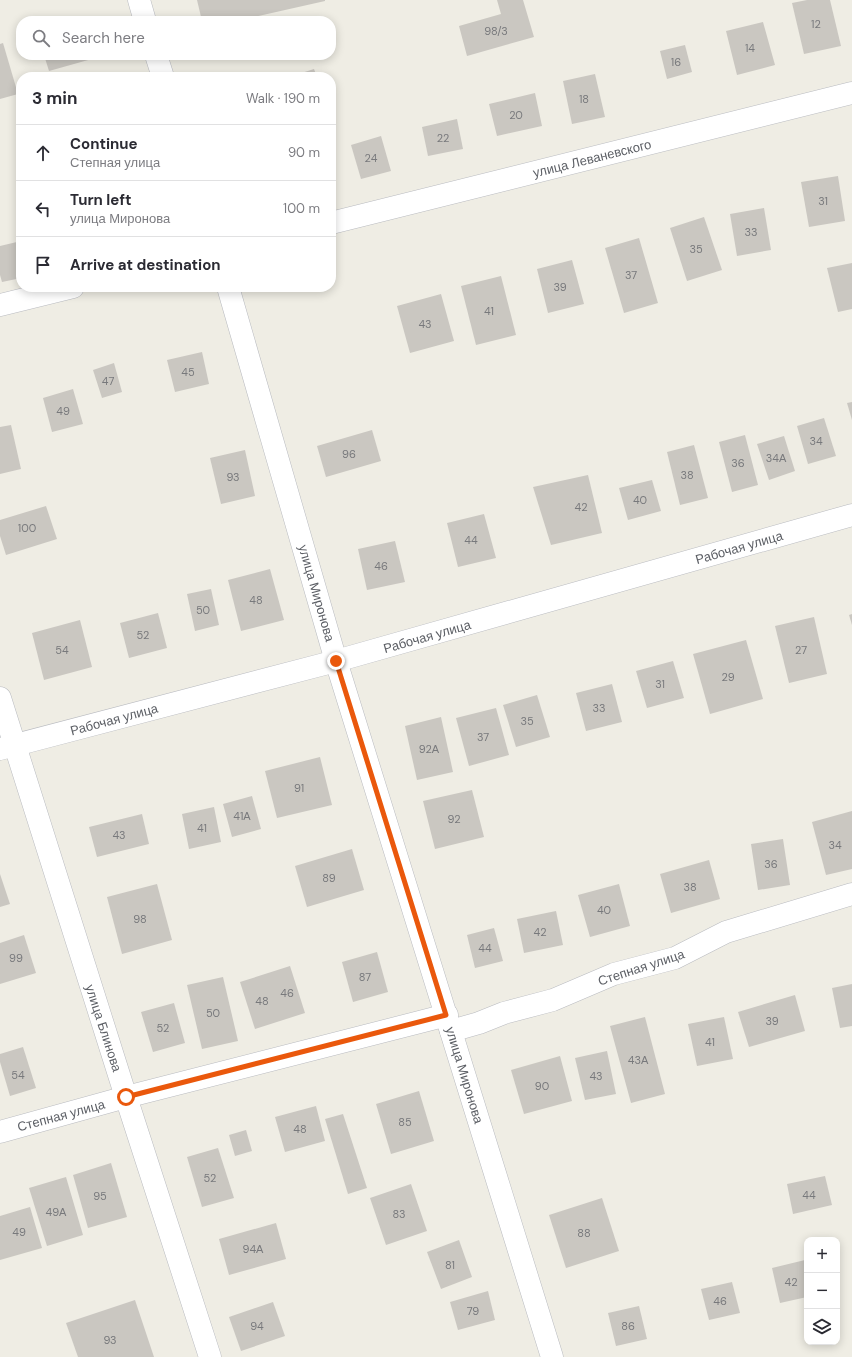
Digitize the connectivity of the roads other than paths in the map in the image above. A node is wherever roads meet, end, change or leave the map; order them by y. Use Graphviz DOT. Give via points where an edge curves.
graph roads {
  1 [pos="138,0"];
  2 [pos="143,16"];
  3 [pos="158,60"];
  4 [pos="161,72"];
  5 [pos="852,93"];
  6 [pos="336,222"];
  7 [pos="53,292"];
  8 [pos="229,292"];
  9 [pos="0,305"];
  10 [pos="852,515"];
  11 [pos="336,661"];
  12 [pos="0,698"];
  13 [pos="7,747"];
  14 [pos="852,894"];
  15 [pos="449,1023"];
  16 [pos="126,1097"];
  17 [pos="0,1132"];
  18 [pos="210,1357"];
  19 [pos="552,1357"];
  1 -- 2 [label="street"];
  3 -- 4 [label="street"];
  5 -- 6 [label="street, улица Леваневского"];
  7 -- 9 [label="street"];
  8 -- 11 [label="street, улица Миронова"];
  10 -- 11 [label="street, Рабочая улица"];
  11 -- 13 [label="street, Рабочая улица"];
  11 -- 15 [label="street, улица Миронова"];
  12 -- 13 [label="street, улица Блинова"];
  13 -- 16 [label="street, улица Блинова"];
  14 -- 15 [label="street, Степная улица" via="726,932 675,958 614,974 553,1000 504,1012 479,1023"];
  15 -- 16 [label="street, Степная улица"];
  15 -- 19 [label="street, улица Миронова"];
  16 -- 17 [label="street, Степная улица"];
  16 -- 18 [label="street, улица Блинова"];
}
